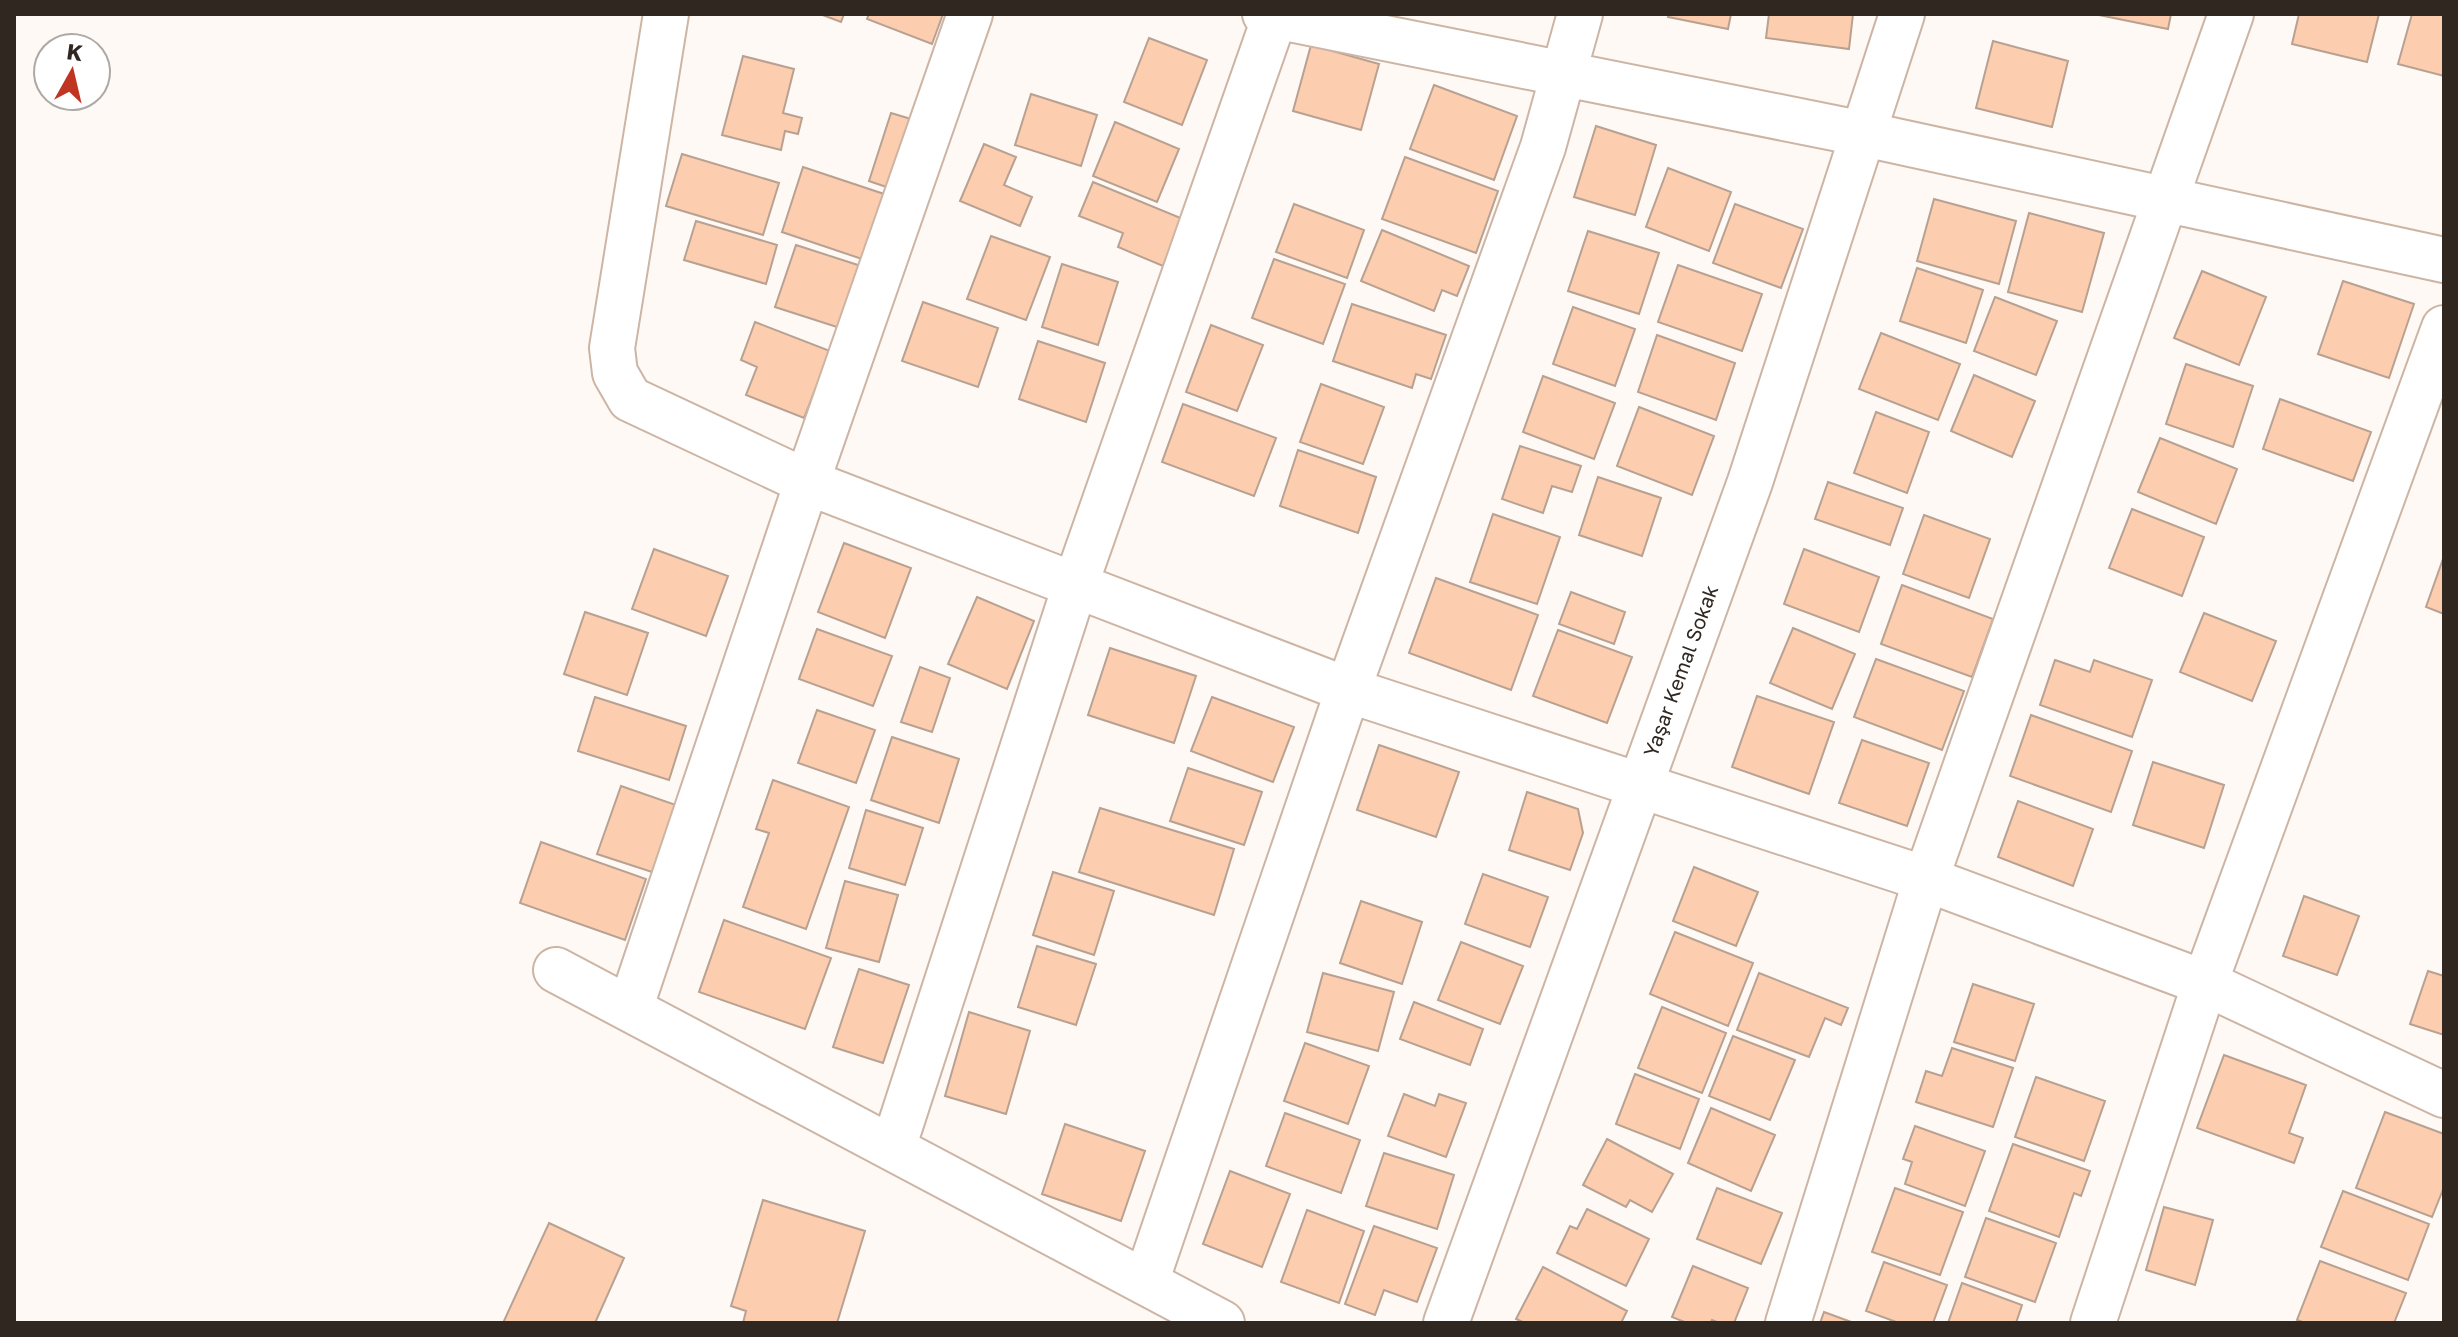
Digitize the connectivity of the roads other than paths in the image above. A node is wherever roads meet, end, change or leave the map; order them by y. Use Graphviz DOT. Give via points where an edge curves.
graph roads {
  1 [pos="666,14"];
  2 [pos="970,14"];
  3 [pos="1580,14"];
  4 [pos="1902,14"];
  5 [pos="2231,14"];
  6 [pos="1270,15"];
  7 [pos="1563,76"];
  8 [pos="1864,134"];
  9 [pos="2167,199"];
  10 [pos="2444,260"];
  11 [pos="2444,328"];
  12 [pos="807,482"];
  13 [pos="1075,586"];
  14 [pos="1348,690"];
  15 [pos="1640,785"];
  16 [pos="1926,879"];
  17 [pos="556,970"];
  18 [pos="2205,983"];
  19 [pos="630,1009"];
  20 [pos="2444,1095"];
  21 [pos="893,1148"];
  22 [pos="1146,1282"];
  23 [pos="1222,1323"];
  24 [pos="1446,1323"];
  25 [pos="1788,1323"];
  26 [pos="2093,1323"];
  1 -- 12 [label="street" via="612,348 615,373 630,399"];
  2 -- 12 [label="street"];
  3 -- 7 [label="street"];
  4 -- 8 [label="street, Yaşar Kemal Sokak"];
  5 -- 9 [label="street"];
  6 -- 7 [label="street"];
  6 -- 13 [label="street"];
  7 -- 8 [label="street"];
  7 -- 14 [label="street" via="1543,147"];
  8 -- 9 [label="street"];
  8 -- 15 [label="street, Yaşar Kemal Sokak" via="1750,482"];
  9 -- 10 [label="street"];
  9 -- 16 [label="street"];
  11 -- 18 [label="street"];
  12 -- 13 [label="street"];
  12 -- 19 [label="street"];
  13 -- 14 [label="street"];
  13 -- 21 [label="street"];
  14 -- 15 [label="street"];
  14 -- 22 [label="street"];
  15 -- 16 [label="street"];
  15 -- 24 [label="street, Yaşar Kemal Sokak"];
  16 -- 18 [label="street"];
  16 -- 25 [label="street"];
  17 -- 19 [label="street"];
  18 -- 20 [label="street"];
  18 -- 26 [label="street"];
  19 -- 21 [label="street"];
  21 -- 22 [label="street"];
  22 -- 23 [label="street"];
}
